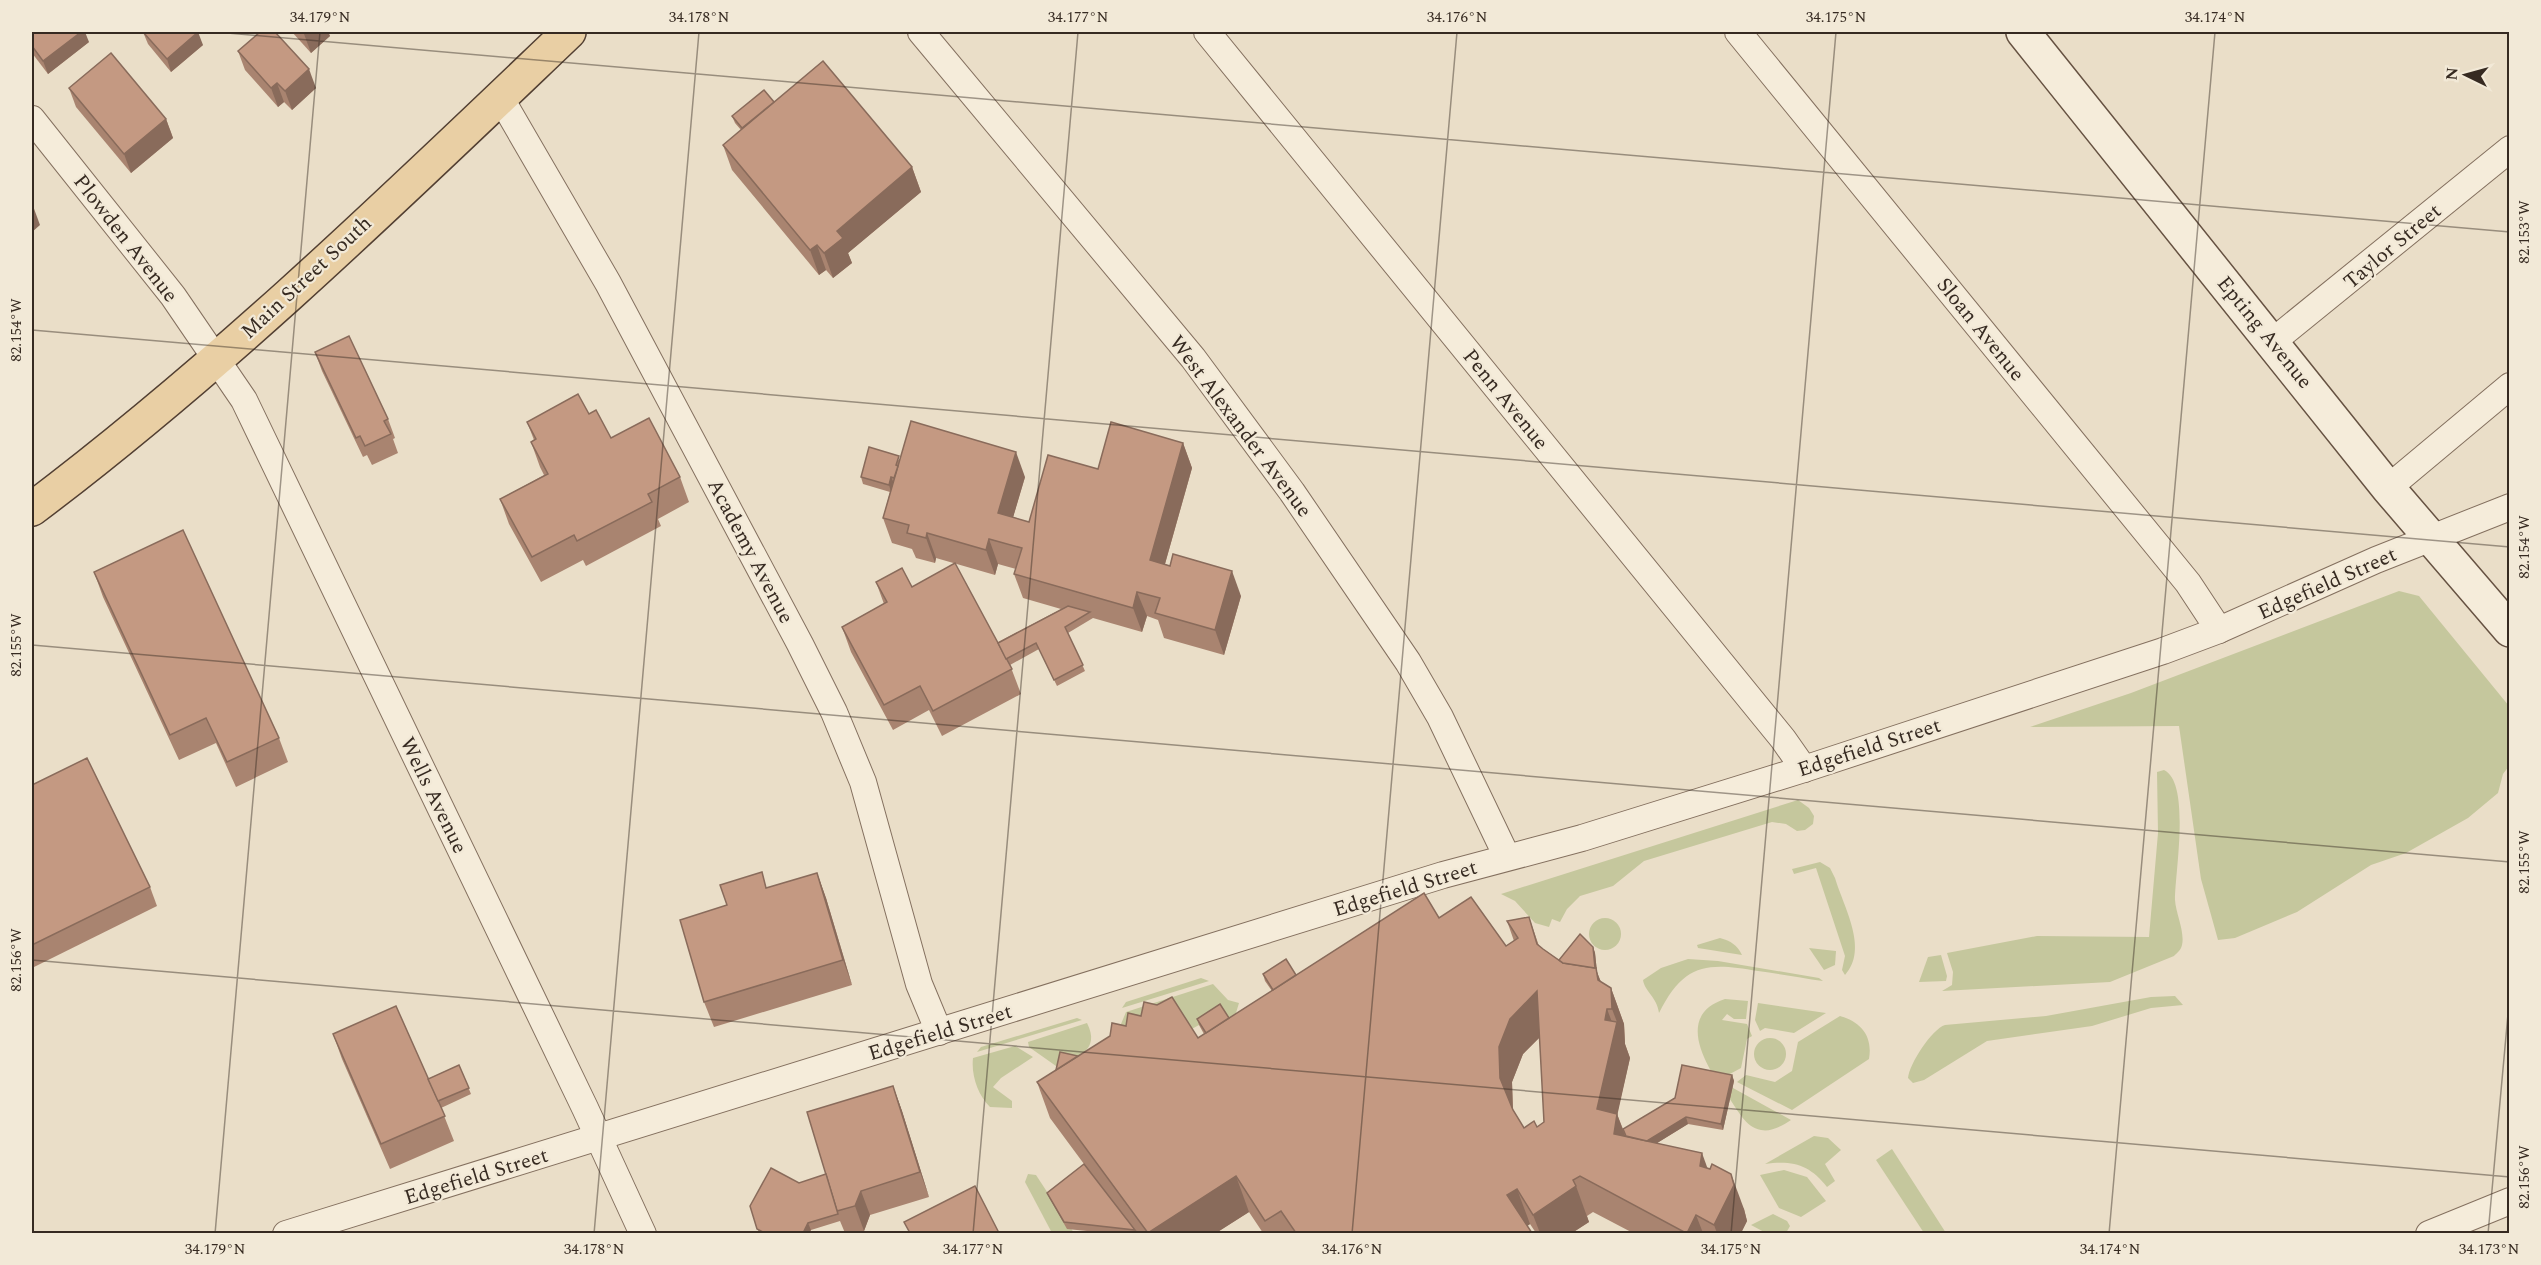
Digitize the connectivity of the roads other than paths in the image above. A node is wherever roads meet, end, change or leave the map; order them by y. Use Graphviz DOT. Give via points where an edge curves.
graph roads {
  1 [pos="569,32"];
  2 [pos="1207,32"];
  3 [pos="1738,32"];
  4 [pos="2023,32"];
  5 [pos="926,33"];
  6 [pos="500,97"];
  7 [pos="32,119"];
  8 [pos="2510,149"];
  9 [pos="2272,342"];
  10 [pos="216,361"];
  11 [pos="2510,386"];
  12 [pos="2388,488"];
  13 [pos="2510,507"];
  14 [pos="32,509"];
  15 [pos="2432,538"];
  16 [pos="2219,630"];
  17 [pos="2510,630"];
  18 [pos="1804,769"];
  19 [pos="1508,856"];
  20 [pos="939,1032"];
  21 [pos="598,1138"];
  22 [pos="2510,1201"];
  23 [pos="286,1233"];
  24 [pos="643,1233"];
  25 [pos="2429,1233"];
  1 -- 6 [label="main road, Main Street South"];
  2 -- 18 [label="street, Penn Avenue"];
  3 -- 16 [label="street, Sloan Avenue" via="2181,574"];
  4 -- 9 [label="street, Epting Avenue"];
  5 -- 19 [label="street, West Alexander Avenue" via="1193,358 1292,492 1408,662 1440,717"];
  6 -- 10 [label="main road, Main Street South"];
  6 -- 20 [label="street, Academy Avenue" via="608,283 834,712 863,782 919,984"];
  7 -- 10 [label="street, Plowden Avenue" via="173,296"];
  8 -- 9 [label="street, Taylor Street"];
  9 -- 12 [label="street, Epting Avenue"];
  10 -- 14 [label="main road, Main Street South"];
  10 -- 21 [label="street, Wells Avenue" via="244,400"];
  11 -- 12 [label="street"];
  12 -- 15 [label="street, Epting Avenue"];
  13 -- 15 [label="street, Edgefield Street"];
  15 -- 16 [label="street, Edgefield Street"];
  15 -- 17 [label="street, Epting Avenue"];
  16 -- 18 [label="street, Edgefield Street"];
  18 -- 19 [label="street, Edgefield Street" via="1582,838"];
  19 -- 20 [label="street, Edgefield Street"];
  20 -- 21 [label="street, Edgefield Street"];
  21 -- 23 [label="street, Edgefield Street"];
  21 -- 24 [label="street, Wells Avenue"];
  22 -- 25 [label="street"];
}
